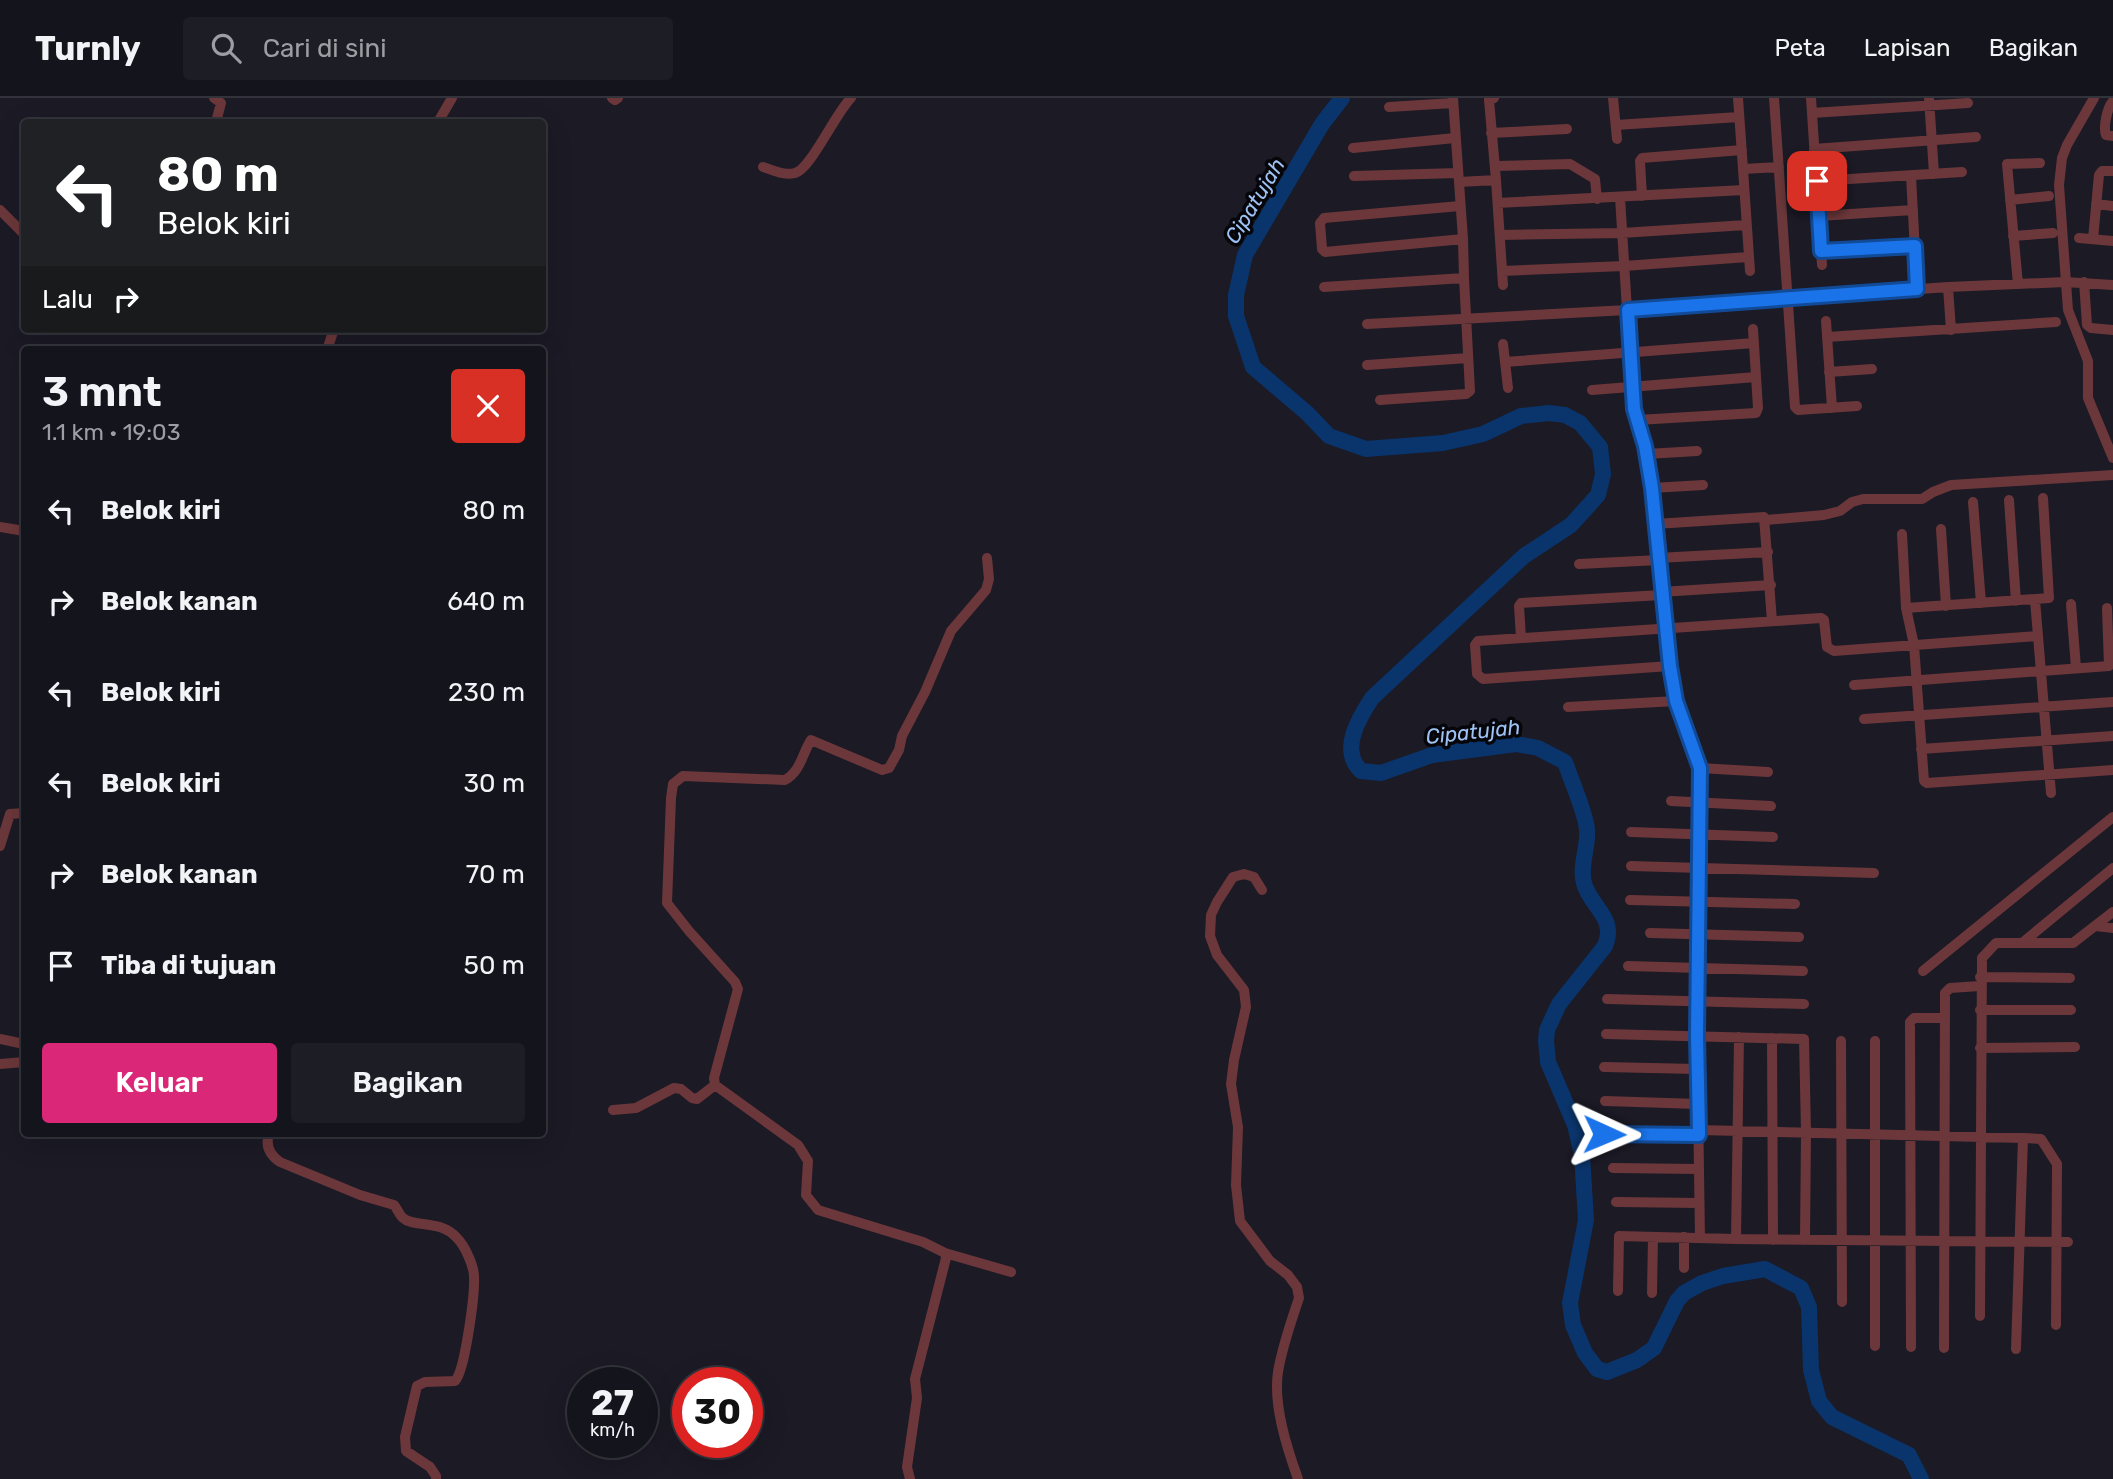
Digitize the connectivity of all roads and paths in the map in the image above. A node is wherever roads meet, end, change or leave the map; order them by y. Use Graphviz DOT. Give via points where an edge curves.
graph roads {
  1 [pos="214,98"];
  2 [pos="452,98"];
  3 [pos="612,98"];
  4 [pos="618,98"];
  5 [pos="850,98"];
  6 [pos="1614,98"];
  7 [pos="1738,98"];
  8 [pos="1774,98"];
  9 [pos="1811,98"];
  10 [pos="2094,98"];
  11 [pos="1491,99"];
  12 [pos="1453,101"];
  13 [pos="1929,101"];
  14 [pos="2113,101"];
  15 [pos="1968,103"];
  16 [pos="1389,107"];
  17 [pos="1812,113"];
  18 [pos="1740,117"];
  19 [pos="217,119"];
  20 [pos="440,119"];
  21 [pos="1616,125"];
  22 [pos="1567,129"];
  23 [pos="1491,133"];
  24 [pos="2113,136"];
  25 [pos="1976,137"];
  26 [pos="1455,138"];
  27 [pos="1617,139"];
  28 [pos="1931,140"];
  29 [pos="1353,148"];
  30 [pos="1815,149"];
  31 [pos="1742,150"];
  32 [pos="2040,163"];
  33 [pos="1496,166"];
  34 [pos="763,167"];
  35 [pos="1779,167"];
  36 [pos="1744,169"];
  37 [pos="2113,171"];
  38 [pos="1962,172"];
  39 [pos="1934,174"];
  40 [pos="1354,176"];
  41 [pos="1911,176"];
  42 [pos="1459,177"];
  43 [pos="1496,180"];
  44 [pos="1817,181"];
  45 [pos="1744,190"];
  46 [pos="1642,196"];
  47 [pos="1620,197"];
  48 [pos="2049,197"];
  49 [pos="1597,199"];
  50 [pos="2010,200"];
  51 [pos="1498,203"];
  52 [pos="2096,204"];
  53 [pos="1461,206"];
  54 [pos="2113,206"];
  55 [pos="0,210"];
  56 [pos="1913,210"];
  57 [pos="1819,216"];
  58 [pos="1746,225"];
  59 [pos="21,230"];
  60 [pos="1622,233"];
  61 [pos="2053,233"];
  62 [pos="1500,235"];
  63 [pos="2014,236"];
  64 [pos="2079,238"];
  65 [pos="1464,239"];
  66 [pos="2093,239"];
  67 [pos="2113,241"];
  68 [pos="1915,246"];
  69 [pos="1821,251"];
  70 [pos="1748,257"];
  71 [pos="1822,265"];
  72 [pos="1624,266"];
  73 [pos="1502,271"];
  74 [pos="1749,271"];
  75 [pos="1464,278"];
  76 [pos="2065,282"];
  77 [pos="2084,282"];
  78 [pos="2018,284"];
  79 [pos="1503,285"];
  80 [pos="2113,285"];
  81 [pos="1324,287"];
  82 [pos="1948,287"];
  83 [pos="1917,289"];
  84 [pos="1788,300"];
  85 [pos="1628,310"];
  86 [pos="1466,319"];
  87 [pos="1826,321"];
  88 [pos="2056,322"];
  89 [pos="1367,324"];
  90 [pos="1753,329"];
  91 [pos="1951,330"];
  92 [pos="2113,330"];
  93 [pos="1827,337"];
  94 [pos="1754,343"];
  95 [pos="1503,344"];
  96 [pos="1630,351"];
  97 [pos="1468,358"];
  98 [pos="1505,362"];
  99 [pos="1367,365"];
  100 [pos="1872,369"];
  101 [pos="1829,372"];
  102 [pos="1756,377"];
  103 [pos="1632,387"];
  104 [pos="1508,388"];
  105 [pos="1592,390"];
  106 [pos="1380,400"];
  107 [pos="1857,406"];
  108 [pos="1832,408"];
  109 [pos="1637,420"];
  110 [pos="1697,451"];
  111 [pos="1647,454"];
  112 [pos="2113,458"];
  113 [pos="2113,475"];
  114 [pos="1703,485"];
  115 [pos="1652,488"];
  116 [pos="2043,498"];
  117 [pos="2009,500"];
  118 [pos="1973,502"];
  119 [pos="1766,520"];
  120 [pos="1655,524"];
  121 [pos="0,527"];
  122 [pos="1941,529"];
  123 [pos="21,530"];
  124 [pos="1902,534"];
  125 [pos="1768,552"];
  126 [pos="987,558"];
  127 [pos="1658,559"];
  128 [pos="1579,564"];
  129 [pos="1770,585"];
  130 [pos="1661,593"];
  131 [pos="2035,600"];
  132 [pos="2015,601"];
  133 [pos="1981,603"];
  134 [pos="2071,604"];
  135 [pos="1946,606"];
  136 [pos="1906,608"];
  137 [pos="2107,608"];
  138 [pos="1772,621"];
  139 [pos="1666,628"];
  140 [pos="2038,636"];
  141 [pos="1521,638"];
  142 [pos="1914,645"];
  143 [pos="1670,666"];
  144 [pos="2076,668"];
  145 [pos="2041,671"];
  146 [pos="1916,680"];
  147 [pos="1854,685"];
  148 [pos="1676,701"];
  149 [pos="2113,702"];
  150 [pos="2044,706"];
  151 [pos="1568,707"];
  152 [pos="1919,715"];
  153 [pos="1864,719"];
  154 [pos="2113,736"];
  155 [pos="2046,741"];
  156 [pos="1921,749"];
  157 [pos="1700,768"];
  158 [pos="2113,770"];
  159 [pos="1768,772"];
  160 [pos="2049,775"];
  161 [pos="2050,793"];
  162 [pos="1671,802"];
  163 [pos="1699,803"];
  164 [pos="1771,806"];
  165 [pos="21,813"];
  166 [pos="2113,817"];
  167 [pos="1631,832"];
  168 [pos="1699,834"];
  169 [pos="1773,837"];
  170 [pos="0,846"];
  171 [pos="1631,866"];
  172 [pos="1699,868"];
  173 [pos="2113,868"];
  174 [pos="1874,873"];
  175 [pos="1262,890"];
  176 [pos="1630,900"];
  177 [pos="1698,902"];
  178 [pos="1795,904"];
  179 [pos="2113,912"];
  180 [pos="2096,926"];
  181 [pos="2113,928"];
  182 [pos="1650,933"];
  183 [pos="1698,934"];
  184 [pos="1798,937"];
  185 [pos="2022,943"];
  186 [pos="1628,966"];
  187 [pos="1698,968"];
  188 [pos="1803,971"];
  189 [pos="1923,971"];
  190 [pos="2070,978"];
  191 [pos="1980,982"];
  192 [pos="1607,999"];
  193 [pos="1697,1001"];
  194 [pos="1804,1004"];
  195 [pos="1980,1010"];
  196 [pos="2071,1010"];
  197 [pos="1944,1018"];
  198 [pos="1606,1034"];
  199 [pos="1697,1036"];
  200 [pos="1739,1037"];
  201 [pos="1772,1038"];
  202 [pos="0,1040"];
  203 [pos="1841,1041"];
  204 [pos="1875,1041"];
  205 [pos="21,1044"];
  206 [pos="2075,1047"];
  207 [pos="1980,1048"];
  208 [pos="21,1062"];
  209 [pos="0,1064"];
  210 [pos="1604,1067"];
  211 [pos="1698,1069"];
  212 [pos="715,1086"];
  213 [pos="1605,1101"];
  214 [pos="1698,1104"];
  215 [pos="613,1110"];
  216 [pos="1737,1130"];
  217 [pos="1772,1131"];
  218 [pos="1806,1132"];
  219 [pos="1699,1133"];
  220 [pos="1841,1133"];
  221 [pos="1604,1134"];
  222 [pos="1875,1134"];
  223 [pos="1910,1135"];
  224 [pos="1945,1135"];
  225 [pos="1980,1136"];
  226 [pos="269,1137"];
  227 [pos="2023,1138"];
  228 [pos="1613,1168"];
  229 [pos="1699,1169"];
  230 [pos="1616,1202"];
  231 [pos="1699,1203"];
  232 [pos="1653,1237"];
  233 [pos="1684,1237"];
  234 [pos="1700,1238"];
  235 [pos="1737,1239"];
  236 [pos="1773,1240"];
  237 [pos="1805,1240"];
  238 [pos="1841,1240"];
  239 [pos="1875,1240"];
  240 [pos="1910,1241"];
  241 [pos="1946,1241"];
  242 [pos="1979,1241"];
  243 [pos="2019,1241"];
  244 [pos="2056,1241"];
  245 [pos="2068,1242"];
  246 [pos="945,1253"];
  247 [pos="1684,1268"];
  248 [pos="1011,1272"];
  249 [pos="1618,1291"];
  250 [pos="1652,1293"];
  251 [pos="1842,1302"];
  252 [pos="1980,1316"];
  253 [pos="2056,1325"];
  254 [pos="1875,1346"];
  255 [pos="1912,1347"];
  256 [pos="1944,1348"];
  257 [pos="2016,1349"];
  258 [pos="436,1479"];
  259 [pos="910,1479"];
  260 [pos="1298,1479"];
  1 -- 19 [label="street" via="221,103"];
  2 -- 20 [label="street"];
  3 -- 4 [label="street"];
  5 -- 34 [label="street" via="800,172 785,174"];
  6 -- 21 [label="street"];
  7 -- 18 [label="street"];
  8 -- 35 [label="street"];
  9 -- 17 [label="street"];
  10 -- 76 [label="street" via="2062,158 2059,185"];
  11 -- 23 [label="street"];
  12 -- 16 [label="street"];
  12 -- 26 [label="street"];
  13 -- 15 [label="street"];
  13 -- 17 [label="street"];
  13 -- 28 [label="street"];
  14 -- 24 [label="street" via="2105,131"];
  17 -- 30 [label="street"];
  18 -- 21 [label="street"];
  18 -- 31 [label="street"];
  21 -- 27 [label="street"];
  22 -- 23 [label="street"];
  23 -- 33 [label="street"];
  25 -- 28 [label="street"];
  26 -- 29 [label="street"];
  26 -- 42 [label="street"];
  28 -- 30 [label="street"];
  28 -- 39 [label="street"];
  30 -- 44 [label="street"];
  31 -- 36 [label="street"];
  31 -- 46 [label="street" via="1642,158"];
  32 -- 50 [label="street" via="2007,164"];
  33 -- 43 [label="street"];
  33 -- 49 [label="street" via="1570,164 1595,179"];
  35 -- 36 [label="street"];
  35 -- 84 [label="street"];
  36 -- 45 [label="street"];
  37 -- 52 [label="street" via="2099,175"];
  38 -- 39 [label="street"];
  39 -- 41 [label="street"];
  40 -- 42 [label="street"];
  41 -- 44 [label="street"];
  41 -- 56 [label="street"];
  42 -- 43 [label="street"];
  42 -- 53 [label="street"];
  43 -- 51 [label="street"];
  44 -- 57 [label="street"];
  45 -- 46 [label="street"];
  45 -- 58 [label="street"];
  46 -- 47 [label="street"];
  47 -- 49 [label="street"];
  47 -- 60 [label="street"];
  48 -- 50 [label="street"];
  49 -- 51 [label="street"];
  50 -- 63 [label="street"];
  51 -- 62 [label="street"];
  52 -- 54 [label="street"];
  52 -- 66 [label="street"];
  53 -- 65 [label="street"];
  53 -- 65 [label="street" via="1324,218 1321,249"];
  55 -- 59 [label="street"];
  56 -- 57 [label="street"];
  56 -- 68 [label="street"];
  57 -- 69 [label="street"];
  58 -- 60 [label="street"];
  58 -- 70 [label="street"];
  60 -- 62 [label="street"];
  60 -- 72 [label="street"];
  61 -- 63 [label="street"];
  62 -- 73 [label="street"];
  63 -- 78 [label="street"];
  64 -- 66 [label="street"];
  65 -- 75 [label="street"];
  66 -- 67 [label="street"];
  68 -- 69 [label="street"];
  68 -- 83 [label="street"];
  69 -- 71 [label="street"];
  70 -- 72 [label="street"];
  70 -- 74 [label="street"];
  72 -- 73 [label="street"];
  72 -- 85 [label="street"];
  73 -- 79 [label="street"];
  75 -- 81 [label="street"];
  75 -- 86 [label="street"];
  76 -- 77 [label="street"];
  76 -- 78 [label="street"];
  76 -- 112 [label="street" via="2068,310 2088,361 2088,398"];
  77 -- 80 [label="street"];
  77 -- 92 [label="street" via="2087,325"];
  78 -- 82 [label="street"];
  82 -- 83 [label="street"];
  82 -- 91 [label="street"];
  83 -- 84 [label="street"];
  84 -- 85 [label="street"];
  84 -- 108 [label="street" via="1796,407 1802,411"];
  85 -- 86 [label="street"];
  85 -- 96 [label="street"];
  86 -- 89 [label="street"];
  86 -- 97 [label="street"];
  87 -- 93 [label="street"];
  88 -- 91 [label="street"];
  90 -- 94 [label="street"];
  91 -- 93 [label="street"];
  93 -- 101 [label="street"];
  94 -- 96 [label="street"];
  94 -- 102 [label="street"];
  95 -- 98 [label="street"];
  96 -- 98 [label="street"];
  96 -- 103 [label="street"];
  97 -- 99 [label="street"];
  97 -- 106 [label="street" via="1469,393"];
  98 -- 104 [label="street"];
  100 -- 101 [label="street"];
  101 -- 108 [label="street"];
  102 -- 103 [label="street"];
  102 -- 109 [label="street" via="1758,408 1754,414"];
  103 -- 105 [label="street"];
  103 -- 109 [label="street"];
  107 -- 108 [label="street"];
  109 -- 111 [label="street"];
  110 -- 111 [label="street"];
  111 -- 115 [label="street"];
  113 -- 119 [label="street" via="1951,485 1922,499 1863,499 1824,515"];
  114 -- 115 [label="street"];
  115 -- 120 [label="street"];
  116 -- 131 [label="street" via="2050,596"];
  117 -- 132 [label="street"];
  118 -- 133 [label="street"];
  119 -- 120 [label="street" via="1763,516"];
  119 -- 125 [label="street"];
  120 -- 127 [label="street"];
  121 -- 123 [label="street"];
  122 -- 135 [label="street"];
  124 -- 136 [label="street"];
  125 -- 127 [label="street"];
  125 -- 129 [label="street"];
  126 -- 212 [label="street" via="986,590 951,631 889,768 882,770 813,740 799,768 785,780 683,776 673,784 667,902 738,989"];
  127 -- 128 [label="street"];
  127 -- 130 [label="street"];
  129 -- 130 [label="street"];
  129 -- 138 [label="street"];
  130 -- 139 [label="street"];
  130 -- 141 [label="street" via="1521,603"];
  131 -- 132 [label="street"];
  131 -- 140 [label="street"];
  132 -- 133 [label="street"];
  133 -- 135 [label="street"];
  134 -- 144 [label="street"];
  135 -- 136 [label="street"];
  136 -- 142 [label="street"];
  137 -- 144 [label="street" via="2110,664"];
  138 -- 139 [label="street"];
  138 -- 142 [label="street" via="1822,618 1831,650"];
  139 -- 141 [label="street"];
  139 -- 143 [label="street"];
  140 -- 142 [label="street"];
  140 -- 145 [label="street"];
  141 -- 143 [label="street" via="1476,643 1479,678"];
  142 -- 146 [label="street"];
  143 -- 148 [label="street"];
  144 -- 145 [label="street"];
  145 -- 146 [label="street"];
  145 -- 150 [label="street"];
  146 -- 147 [label="street"];
  146 -- 152 [label="street"];
  148 -- 151 [label="street"];
  148 -- 157 [label="street"];
  149 -- 150 [label="street"];
  150 -- 152 [label="street"];
  150 -- 155 [label="street"];
  152 -- 153 [label="street"];
  152 -- 156 [label="street"];
  154 -- 155 [label="street"];
  155 -- 156 [label="street"];
  155 -- 160 [label="street"];
  156 -- 160 [label="street" via="1926,783"];
  157 -- 159 [label="street"];
  157 -- 163 [label="street"];
  158 -- 160 [label="street"];
  160 -- 161 [label="street"];
  162 -- 163 [label="street"];
  163 -- 164 [label="street"];
  163 -- 168 [label="street"];
  165 -- 170 [label="street" via="10,814"];
  166 -- 189 [label="street"];
  167 -- 168 [label="street"];
  168 -- 169 [label="street"];
  168 -- 172 [label="street"];
  171 -- 172 [label="street"];
  172 -- 174 [label="street"];
  172 -- 177 [label="street"];
  173 -- 185 [label="street"];
  175 -- 260 [label="street" via="1254,877 1233,877 1214,908 1210,936 1217,955 1244,990 1246,1007 1231,1084 1238,1128 1240,1221 1297,1287 1277,1375 1287,1450"];
  176 -- 177 [label="street"];
  177 -- 178 [label="street"];
  177 -- 183 [label="street"];
  179 -- 180 [label="street"];
  180 -- 181 [label="street"];
  180 -- 185 [label="street" via="2072,943"];
  182 -- 183 [label="street"];
  183 -- 184 [label="street"];
  183 -- 187 [label="street"];
  185 -- 191 [label="street" via="1992,946 1982,958"];
  186 -- 187 [label="street"];
  187 -- 188 [label="street"];
  187 -- 193 [label="street"];
  190 -- 191 [label="street"];
  191 -- 195 [label="street"];
  191 -- 197 [label="street" via="1947,990"];
  192 -- 193 [label="street"];
  193 -- 194 [label="street"];
  193 -- 199 [label="street"];
  195 -- 196 [label="street"];
  195 -- 207 [label="street"];
  197 -- 223 [label="street" via="1914,1018 1910,1022"];
  197 -- 224 [label="street"];
  198 -- 199 [label="street"];
  199 -- 200 [label="street"];
  199 -- 211 [label="street"];
  200 -- 201 [label="street"];
  200 -- 216 [label="street"];
  201 -- 217 [label="street"];
  201 -- 218 [label="street" via="1805,1040"];
  202 -- 205 [label="street"];
  203 -- 220 [label="street"];
  204 -- 222 [label="street"];
  206 -- 207 [label="street"];
  207 -- 225 [label="street"];
  208 -- 209 [label="street"];
  210 -- 211 [label="street"];
  211 -- 214 [label="street"];
  212 -- 215 [label="street" via="697,1099 674,1088 636,1108"];
  212 -- 246 [label="street" via="798,1145 808,1161 806,1195 818,1210"];
  213 -- 214 [label="street"];
  214 -- 219 [label="street"];
  216 -- 217 [label="street"];
  216 -- 219 [label="street"];
  216 -- 235 [label="street"];
  217 -- 218 [label="street"];
  217 -- 236 [label="street"];
  218 -- 220 [label="street"];
  218 -- 237 [label="street"];
  219 -- 221 [label="street"];
  219 -- 229 [label="street"];
  220 -- 222 [label="street"];
  220 -- 238 [label="street"];
  222 -- 223 [label="street"];
  222 -- 239 [label="street"];
  223 -- 224 [label="street"];
  223 -- 240 [label="street"];
  224 -- 225 [label="street"];
  224 -- 241 [label="street"];
  225 -- 227 [label="street"];
  225 -- 242 [label="street"];
  226 -- 258 [label="street" via="276,1159 394,1205 403,1218 437,1225 459,1239 475,1274 459,1377 417,1386 405,1437 406,1451 429,1467"];
  227 -- 243 [label="street"];
  227 -- 244 [label="street" via="2041,1139 2057,1164"];
  228 -- 229 [label="street"];
  229 -- 231 [label="street"];
  230 -- 231 [label="street"];
  231 -- 234 [label="street"];
  232 -- 233 [label="street"];
  232 -- 249 [label="street" via="1619,1236"];
  232 -- 250 [label="street"];
  233 -- 234 [label="street"];
  233 -- 247 [label="street"];
  234 -- 235 [label="street"];
  235 -- 236 [label="street"];
  236 -- 237 [label="street"];
  237 -- 238 [label="street"];
  238 -- 239 [label="street"];
  238 -- 251 [label="street"];
  239 -- 240 [label="street"];
  239 -- 254 [label="street"];
  240 -- 241 [label="street"];
  240 -- 255 [label="street"];
  241 -- 242 [label="street"];
  241 -- 256 [label="street"];
  242 -- 243 [label="street"];
  242 -- 252 [label="street"];
  243 -- 244 [label="street"];
  243 -- 257 [label="street"];
  244 -- 245 [label="street"];
  244 -- 253 [label="street"];
  246 -- 248 [label="street"];
  246 -- 259 [label="street" via="915,1380 917,1398 907,1467"];
}
